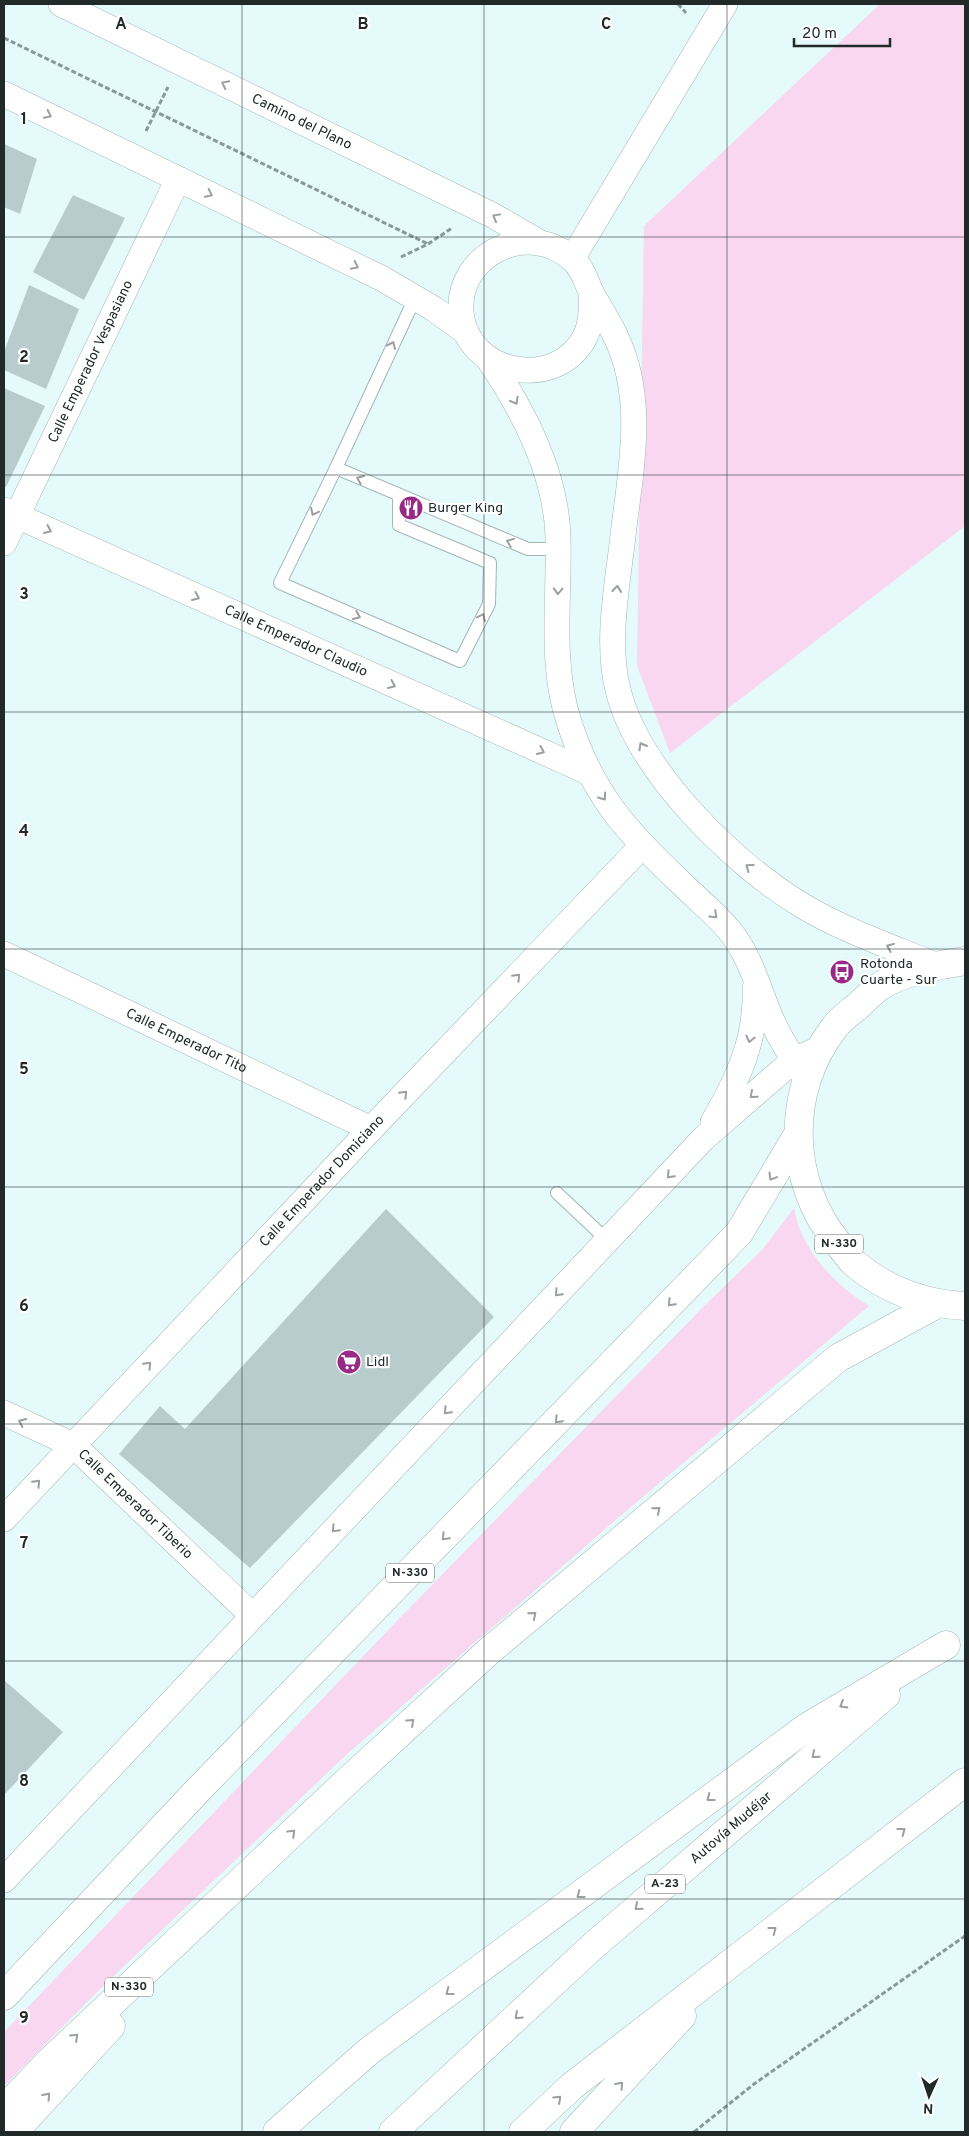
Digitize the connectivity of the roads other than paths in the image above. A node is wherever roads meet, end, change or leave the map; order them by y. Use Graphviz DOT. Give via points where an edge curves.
graph roads {
  1 [pos="62,4"];
  2 [pos="725,4"];
  3 [pos="4,94"];
  4 [pos="178,179"];
  5 [pos="539,242"];
  6 [pos="572,259"];
  7 [pos="591,292"];
  8 [pos="415,298"];
  9 [pos="466,332"];
  10 [pos="489,360"];
  11 [pos="336,468"];
  12 [pos="399,495"];
  13 [pos="10,513"];
  14 [pos="4,543"];
  15 [pos="558,549"];
  16 [pos="588,772"];
  17 [pos="642,846"];
  18 [pos="4,954"];
  19 [pos="965,960"];
  20 [pos="935,965"];
  21 [pos="754,973"];
  22 [pos="800,1070"];
  23 [pos="371,1129"];
  24 [pos="797,1136"];
  25 [pos="703,1139"];
  26 [pos="557,1193"];
  27 [pos="607,1240"];
  28 [pos="937,1304"];
  29 [pos="965,1306"];
  30 [pos="4,1413"];
  31 [pos="73,1445"];
  32 [pos="4,1519"];
  33 [pos="253,1616"];
  34 [pos="955,1638"];
  35 [pos="965,1782"];
  36 [pos="257,1866"];
  37 [pos="4,1880"];
  38 [pos="734,1959"];
  39 [pos="4,1996"];
  40 [pos="4,2109"];
  41 [pos="14,2132"];
  42 [pos="277,2132"];
  43 [pos="393,2132"];
  44 [pos="523,2132"];
  45 [pos="574,2132"];
  5 -- 1 [label="street, Camino del Plano, one-way" via="479,209"];
  2 -- 6 [label="street"];
  3 -- 4 [label="street, one-way"];
  4 -- 8 [label="street, one-way" via="383,279"];
  4 -- 13 [label="street, Calle Emperador Vespasiano"];
  5 -- 6 [label="street" via="557,248"];
  5 -- 9 [label="street" via="509,244 482,258 462,292 461,313"];
  6 -- 7 [label="street" via="587,280"];
  7 -- 10 [label="street" via="592,314 586,336 572,354 554,366 532,372 510,370"];
  20 -- 7 [label="street, one-way" via="803,906 733,855 680,800 650,760 631,726 618,690 613,652 635,426 632,383 617,337"];
  8 -- 9 [label="street"];
  11 -- 8 [label="lane, one-way"];
  9 -- 10 [label="street"];
  10 -- 15 [label="street, one-way" via="519,409 545,471 553,503"];
  12 -- 11 [label="lane, one-way"];
  11 -- 12 [label="lane, one-way" via="280,583 460,661 489,604 490,563 399,525"];
  15 -- 12 [label="lane, one-way" via="528,549"];
  13 -- 14 [label="street, Calle Emperador Vespasiano"];
  13 -- 16 [label="street, Calle Emperador Claudio, one-way"];
  15 -- 16 [label="street, one-way" via="556,639 560,682 569,723"];
  16 -- 17 [label="street, one-way" via="620,821"];
  17 -- 21 [label="street, one-way" via="729,930"];
  23 -- 17 [label="street, Calle Emperador Domiciano, one-way"];
  18 -- 23 [label="street, Calle Emperador Tito"];
  19 -- 20 [label="highway, N-330"];
  20 -- 22 [label="highway, N-330" via="879,987 834,1027 821,1048"];
  21 -- 22 [label="street" via="766,1007"];
  21 -- 25 [label="street, one-way" via="754,1018 745,1061"];
  22 -- 24 [label="highway, N-330"];
  22 -- 25 [label="street, one-way"];
  31 -- 23 [label="street, Calle Emperador Domiciano, one-way"];
  24 -- 28 [label="highway, N-330" via="804,1183 824,1226 854,1262 893,1289"];
  24 -- 39 [label="highway, N-330, one-way" via="738,1233 200,1788"];
  25 -- 27 [label="street, one-way"];
  26 -- 27 [label="lane"];
  27 -- 33 [label="street, one-way"];
  28 -- 29 [label="highway, N-330"];
  36 -- 28 [label="highway, N-330, one-way" via="488,1652 838,1358"];
  31 -- 30 [label="street, Calle Emperador Tiberio, one-way"];
  32 -- 31 [label="street, Calle Emperador Domiciano, one-way"];
  31 -- 33 [label="street, Calle Emperador Tiberio"];
  33 -- 37 [label="street"];
  34 -- 42 [label="highway, one-way" via="806,1727 370,2051"];
  34 -- 43 [label="highway, Autovía Mudéjar / A-23, one-way" via="592,1947"];
  38 -- 35 [label="highway, one-way"];
  40 -- 36 [label="highway, N-330, one-way" via="49,2062"];
  41 -- 36 [label="highway, one-way"];
  44 -- 38 [label="highway, one-way" via="572,2086"];
  45 -- 38 [label="highway, one-way"];
}
